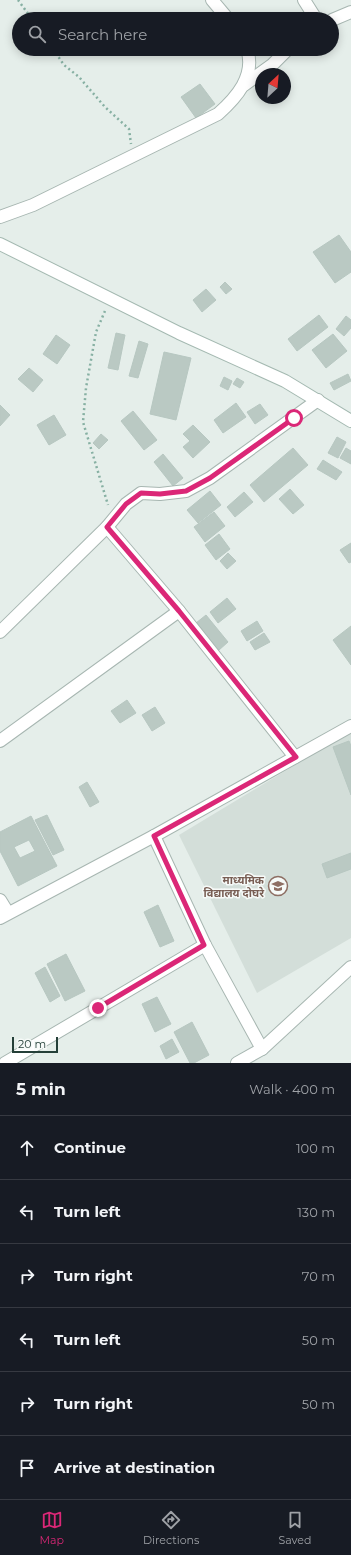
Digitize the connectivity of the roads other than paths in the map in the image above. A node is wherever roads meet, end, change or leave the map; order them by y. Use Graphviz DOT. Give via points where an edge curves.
graph roads {
  1 [pos="212,0"];
  2 [pos="304,0"];
  3 [pos="222,12"];
  4 [pos="312,12"];
  5 [pos="351,12"];
  6 [pos="339,17"];
  7 [pos="247,56"];
  8 [pos="281,56"];
  9 [pos="244,85"];
  10 [pos="0,217"];
  11 [pos="0,244"];
  12 [pos="318,400"];
  13 [pos="351,421"];
  14 [pos="107,527"];
  15 [pos="179,611"];
  16 [pos="0,632"];
  17 [pos="351,726"];
  18 [pos="0,741"];
  19 [pos="296,757"];
  20 [pos="154,836"];
  21 [pos="0,900"];
  22 [pos="4,915"];
  23 [pos="204,945"];
  24 [pos="351,967"];
  25 [pos="262,1049"];
  26 [pos="5,1063"];
  27 [pos="237,1063"];
  1 -- 3 [label="street"];
  2 -- 4 [label="street"];
  5 -- 6 [label="street"];
  7 -- 9 [label="street" via="248,69"];
  8 -- 9 [label="street"];
  9 -- 10 [label="street" via="218,114 33,205"];
  11 -- 12 [label="street" via="179,333 285,381"];
  12 -- 13 [label="street"];
  12 -- 14 [label="street" via="210,478 186,491 141,493 126,504"];
  14 -- 15 [label="street"];
  14 -- 16 [label="street"];
  15 -- 18 [label="street"];
  15 -- 19 [label="street"];
  17 -- 19 [label="street"];
  19 -- 20 [label="street"];
  20 -- 22 [label="street"];
  20 -- 23 [label="street"];
  21 -- 22 [label="street"];
  23 -- 25 [label="street"];
  23 -- 26 [label="street"];
  24 -- 25 [label="street"];
  25 -- 27 [label="street"];
}
